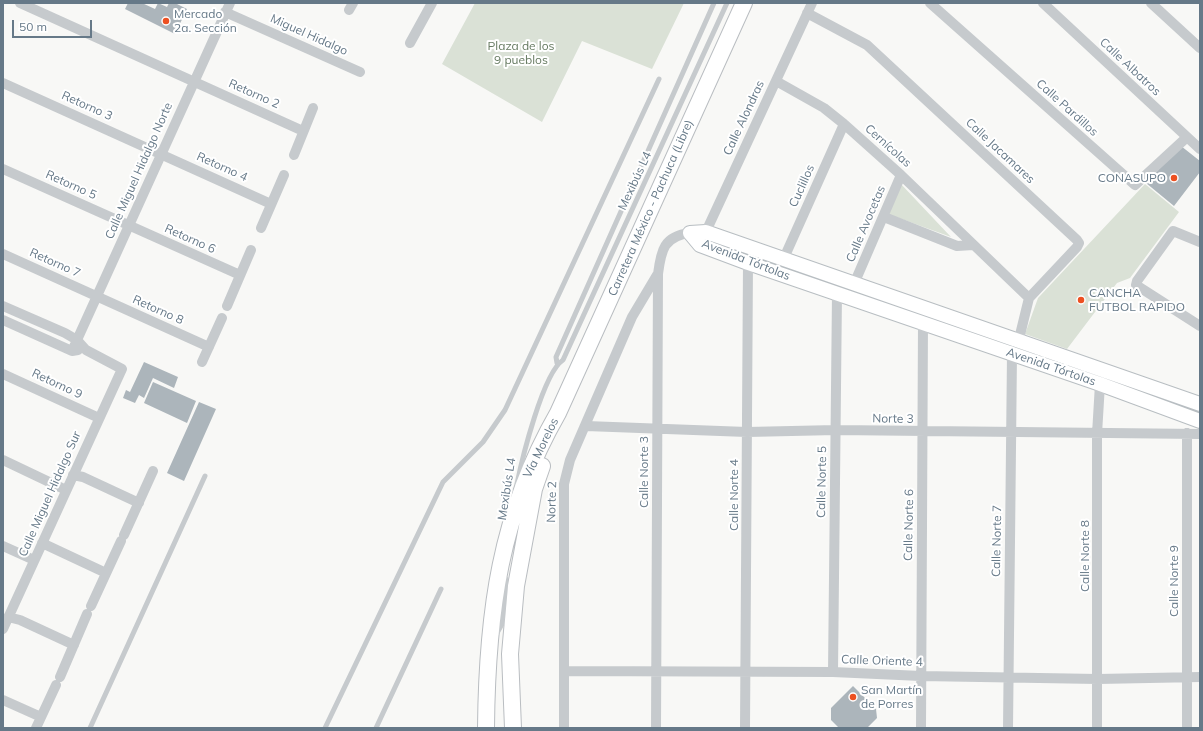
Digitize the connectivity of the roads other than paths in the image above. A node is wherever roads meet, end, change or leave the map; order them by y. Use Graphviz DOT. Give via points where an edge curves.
graph roads {
  1 [pos="20,3"];
  2 [pos="432,3"];
  3 [pos="714,3"];
  4 [pos="727,3"];
  5 [pos="744,3"];
  6 [pos="812,3"];
  7 [pos="930,3"];
  8 [pos="1043,3"];
  9 [pos="1151,3"];
  10 [pos="228,8"];
  11 [pos="807,13"];
  12 [pos="410,43"];
  13 [pos="1200,48"];
  14 [pos="360,72"];
  15 [pos="659,79"];
  16 [pos="194,81"];
  17 [pos="776,81"];
  18 [pos="3,82"];
  19 [pos="313,108"];
  20 [pos="844,124"];
  21 [pos="303,131"];
  22 [pos="1186,138"];
  23 [pos="1200,149"];
  24 [pos="161,154"];
  25 [pos="294,155"];
  26 [pos="3,169"];
  27 [pos="284,175"];
  28 [pos="901,175"];
  29 [pos="271,204"];
  30 [pos="884,217"];
  31 [pos="128,226"];
  32 [pos="261,228"];
  33 [pos="706,232"];
  34 [pos="690,233"];
  35 [pos="1200,242"];
  36 [pos="700,245"];
  37 [pos="973,245"];
  38 [pos="251,250"];
  39 [pos="3,254"];
  40 [pos="784,258"];
  41 [pos="748,263"];
  42 [pos="658,274"];
  43 [pos="240,275"];
  44 [pos="854,284"];
  45 [pos="837,293"];
  46 [pos="96,296"];
  47 [pos="1029,298"];
  48 [pos="3,306"];
  49 [pos="227,306"];
  50 [pos="222,318"];
  51 [pos="3,320"];
  52 [pos="923,323"];
  53 [pos="1200,326"];
  54 [pos="1019,339"];
  55 [pos="77,340"];
  56 [pos="209,347"];
  57 [pos="86,350"];
  58 [pos="72,351"];
  59 [pos="1012,354"];
  60 [pos="202,362"];
  61 [pos="557,363"];
  62 [pos="3,374"];
  63 [pos="1100,384"];
  64 [pos="1200,404"];
  65 [pos="558,413"];
  66 [pos="99,418"];
  67 [pos="1200,421"];
  68 [pos="586,426"];
  69 [pos="657,429"];
  70 [pos="836,430"];
  71 [pos="747,432"];
  72 [pos="923,432"];
  73 [pos="1012,433"];
  74 [pos="1187,433"];
  75 [pos="1097,434"];
  76 [pos="1200,434"];
  77 [pos="3,460"];
  78 [pos="153,471"];
  79 [pos="73,475"];
  80 [pos="205,476"];
  81 [pos="66,490"];
  82 [pos="138,503"];
  83 [pos="512,519"];
  84 [pos="42,543"];
  85 [pos="3,546"];
  86 [pos="34,560"];
  87 [pos="106,573"];
  88 [pos="441,589"];
  89 [pos="8,617"];
  90 [pos="502,624"];
  91 [pos="3,629"];
  92 [pos="506,630"];
  93 [pos="505,638"];
  94 [pos="74,645"];
  95 [pos="564,670"];
  96 [pos="657,671"];
  97 [pos="746,671"];
  98 [pos="833,672"];
  99 [pos="921,676"];
  100 [pos="1009,677"];
  101 [pos="1188,677"];
  102 [pos="1200,677"];
  103 [pos="1098,679"];
  104 [pos="505,683"];
  105 [pos="3,700"];
  106 [pos="41,717"];
  107 [pos="489,725"];
  108 [pos="36,728"];
  109 [pos="90,728"];
  110 [pos="325,728"];
  111 [pos="376,728"];
  112 [pos="513,728"];
  113 [pos="564,728"];
  114 [pos="656,728"];
  115 [pos="746,728"];
  116 [pos="921,728"];
  117 [pos="1008,728"];
  118 [pos="1098,728"];
  119 [pos="1187,728"];
  1 -- 16 [label="street, Retorno 2"];
  2 -- 12 [label="street"];
  3 -- 61 [label="lane, Mexibús L4" via="556,357"];
  4 -- 61 [label="lane, Mexibús L4" via="563,360"];
  5 -- 65 [label="main road, Carretera México - Pachuca (Libre)"];
  6 -- 11 [label="street, Calle Alondras"];
  7 -- 22 [label="street, Calle Pardillos" via="1135,185"];
  8 -- 22 [label="street, Calle Albatros"];
  9 -- 13 [label="street"];
  10 -- 14 [label="street, Miguel Hidalgo"];
  10 -- 16 [label="street, Calle Miguel Hidalgo Norte"];
  11 -- 17 [label="street, Calle Alondras"];
  11 -- 47 [label="street, Calle Jacamares" via="867,45 1078,240 1080,243 1077,247"];
  15 -- 110 [label="lane" via="505,410 483,442 442,482"];
  16 -- 21 [label="street, Retorno 2"];
  16 -- 24 [label="street, Calle Miguel Hidalgo Norte"];
  17 -- 20 [label="street, Cernícolas" via="824,108"];
  17 -- 33 [label="street, Calle Alondras"];
  18 -- 24 [label="street, Retorno 3"];
  19 -- 21 [label="street"];
  20 -- 28 [label="street, Cernícolas"];
  20 -- 40 [label="street, Cuclillos"];
  21 -- 25 [label="street"];
  22 -- 23 [label="street, Calle Albatros"];
  24 -- 29 [label="street, Retorno 4"];
  24 -- 31 [label="street, Calle Miguel Hidalgo Norte"];
  26 -- 31 [label="street, Retorno 5"];
  27 -- 29 [label="street"];
  28 -- 30 [label="street, Calle Avocetas"];
  28 -- 37 [label="street, Cernícolas"];
  29 -- 32 [label="street"];
  30 -- 37 [label="street" via="957,246"];
  30 -- 44 [label="street, Calle Avocetas"];
  31 -- 43 [label="street, Retorno 6"];
  31 -- 46 [label="street, Calle Miguel Hidalgo Norte"];
  33 -- 34 [label="street, Avenida Tórtolas"];
  33 -- 36 [label="street, Calle Alondras"];
  33 -- 40 [label="street, Avenida Tórtolas"];
  34 -- 36 [label="street, Avenida Tórtolas"];
  34 -- 42 [label="street, Calle Norte 3" via="673,237 664,246"];
  35 -- 53 [label="street" via="1174,231 1136,285"];
  36 -- 41 [label="street, Avenida Tórtolas"];
  37 -- 47 [label="street, Cernícolas"];
  38 -- 43 [label="street"];
  39 -- 46 [label="street, Retorno 7"];
  40 -- 44 [label="street, Avenida Tórtolas"];
  41 -- 45 [label="street, Avenida Tórtolas"];
  41 -- 71 [label="street, Calle Norte 4"];
  42 -- 68 [label="street, Norte 2" via="632,317"];
  42 -- 69 [label="street, Calle Norte 3"];
  43 -- 49 [label="street"];
  44 -- 54 [label="street, Avenida Tórtolas"];
  45 -- 52 [label="street, Avenida Tórtolas"];
  45 -- 70 [label="street, Calle Norte 5"];
  46 -- 55 [label="street, Calle Miguel Hidalgo Norte"];
  46 -- 56 [label="street, Retorno 8"];
  47 -- 54 [label="street, Calle Jacamares"];
  48 -- 55 [label="street"];
  50 -- 56 [label="street"];
  51 -- 58 [label="street"];
  52 -- 59 [label="street, Avenida Tórtolas"];
  52 -- 72 [label="street, Calle Norte 6"];
  54 -- 64 [label="street, Avenida Tórtolas"];
  55 -- 57 [label="street"];
  55 -- 58 [label="street, Calle Miguel Hidalgo Norte"];
  56 -- 60 [label="street"];
  57 -- 58 [label="street"];
  57 -- 66 [label="street, Calle Miguel Hidalgo Sur" via="122,369"];
  59 -- 63 [label="street, Avenida Tórtolas"];
  59 -- 73 [label="street, Calle Norte 7"];
  61 -- 83 [label="lane, Mexibús L4" via="534,418 523,454"];
  62 -- 66 [label="street, Retorno 9"];
  63 -- 67 [label="street, Avenida Tórtolas"];
  63 -- 75 [label="street, Calle Norte 8"];
  65 -- 83 [label="main road, Vía Morelos" via="540,444"];
  65 -- 112 [label="main road, Vía Morelos" via="534,489 516,586 510,654"];
  66 -- 79 [label="street, Calle Miguel Hidalgo Sur"];
  68 -- 69 [label="street, Norte 3"];
  68 -- 95 [label="street, Norte 2" via="570,460 564,484"];
  69 -- 71 [label="street, Norte 3"];
  69 -- 96 [label="street, Calle Norte 3"];
  70 -- 71 [label="street, Norte 3"];
  70 -- 72 [label="street, Norte 3"];
  70 -- 98 [label="street, Calle Norte 5"];
  71 -- 97 [label="street, Calle Norte 4"];
  72 -- 73 [label="street, Norte 3"];
  72 -- 99 [label="street, Calle Norte 6"];
  73 -- 75 [label="street, Norte 3"];
  73 -- 100 [label="street, Calle Norte 7"];
  74 -- 75 [label="street, Norte 3"];
  74 -- 76 [label="street, Norte 3"];
  74 -- 101 [label="street, Calle Norte 9"];
  75 -- 103 [label="street, Calle Norte 8"];
  77 -- 81 [label="street"];
  78 -- 82 [label="street"];
  79 -- 81 [label="street, Calle Miguel Hidalgo Sur"];
  79 -- 82 [label="street" via="83,477"];
  80 -- 109 [label="lane"];
  81 -- 84 [label="street, Calle Miguel Hidalgo Sur"];
  82 -- 87 [label="street"];
  83 -- 90 [label="lane, Mexibús L4"];
  83 -- 107 [label="main road, Vía Morelos" via="496,581 488,649"];
  84 -- 86 [label="street, Calle Miguel Hidalgo Sur"];
  84 -- 87 [label="street"];
  85 -- 86 [label="street"];
  86 -- 89 [label="street, Calle Miguel Hidalgo Sur"];
  87 -- 94 [label="street"];
  88 -- 111 [label="lane"];
  89 -- 91 [label="street, Calle Miguel Hidalgo Sur"];
  89 -- 94 [label="street"];
  90 -- 92 [label="lane"];
  90 -- 107 [label="lane, Mexibús L4" via="498,630"];
  93 -- 104 [label="lane"];
  94 -- 106 [label="street"];
  95 -- 96 [label="street, Calle Oriente 4"];
  95 -- 113 [label="street, Norte 2"];
  96 -- 97 [label="street, Calle Oriente 4"];
  96 -- 114 [label="street, Calle Norte 3"];
  97 -- 98 [label="street, Calle Oriente 4"];
  97 -- 115 [label="street, Calle Norte 4"];
  98 -- 99 [label="street, Calle Oriente 4"];
  99 -- 100 [label="street, Calle Oriente 4"];
  99 -- 116 [label="street, Calle Norte 6"];
  100 -- 103 [label="street, Calle Oriente 4"];
  100 -- 117 [label="street, Calle Norte 7"];
  101 -- 102 [label="street, Calle Oriente 4"];
  101 -- 103 [label="street, Calle Oriente 4"];
  101 -- 119 [label="street, Calle Norte 9"];
  103 -- 118 [label="street, Calle Norte 8"];
  105 -- 106 [label="street"];
  106 -- 108 [label="street"];
}
